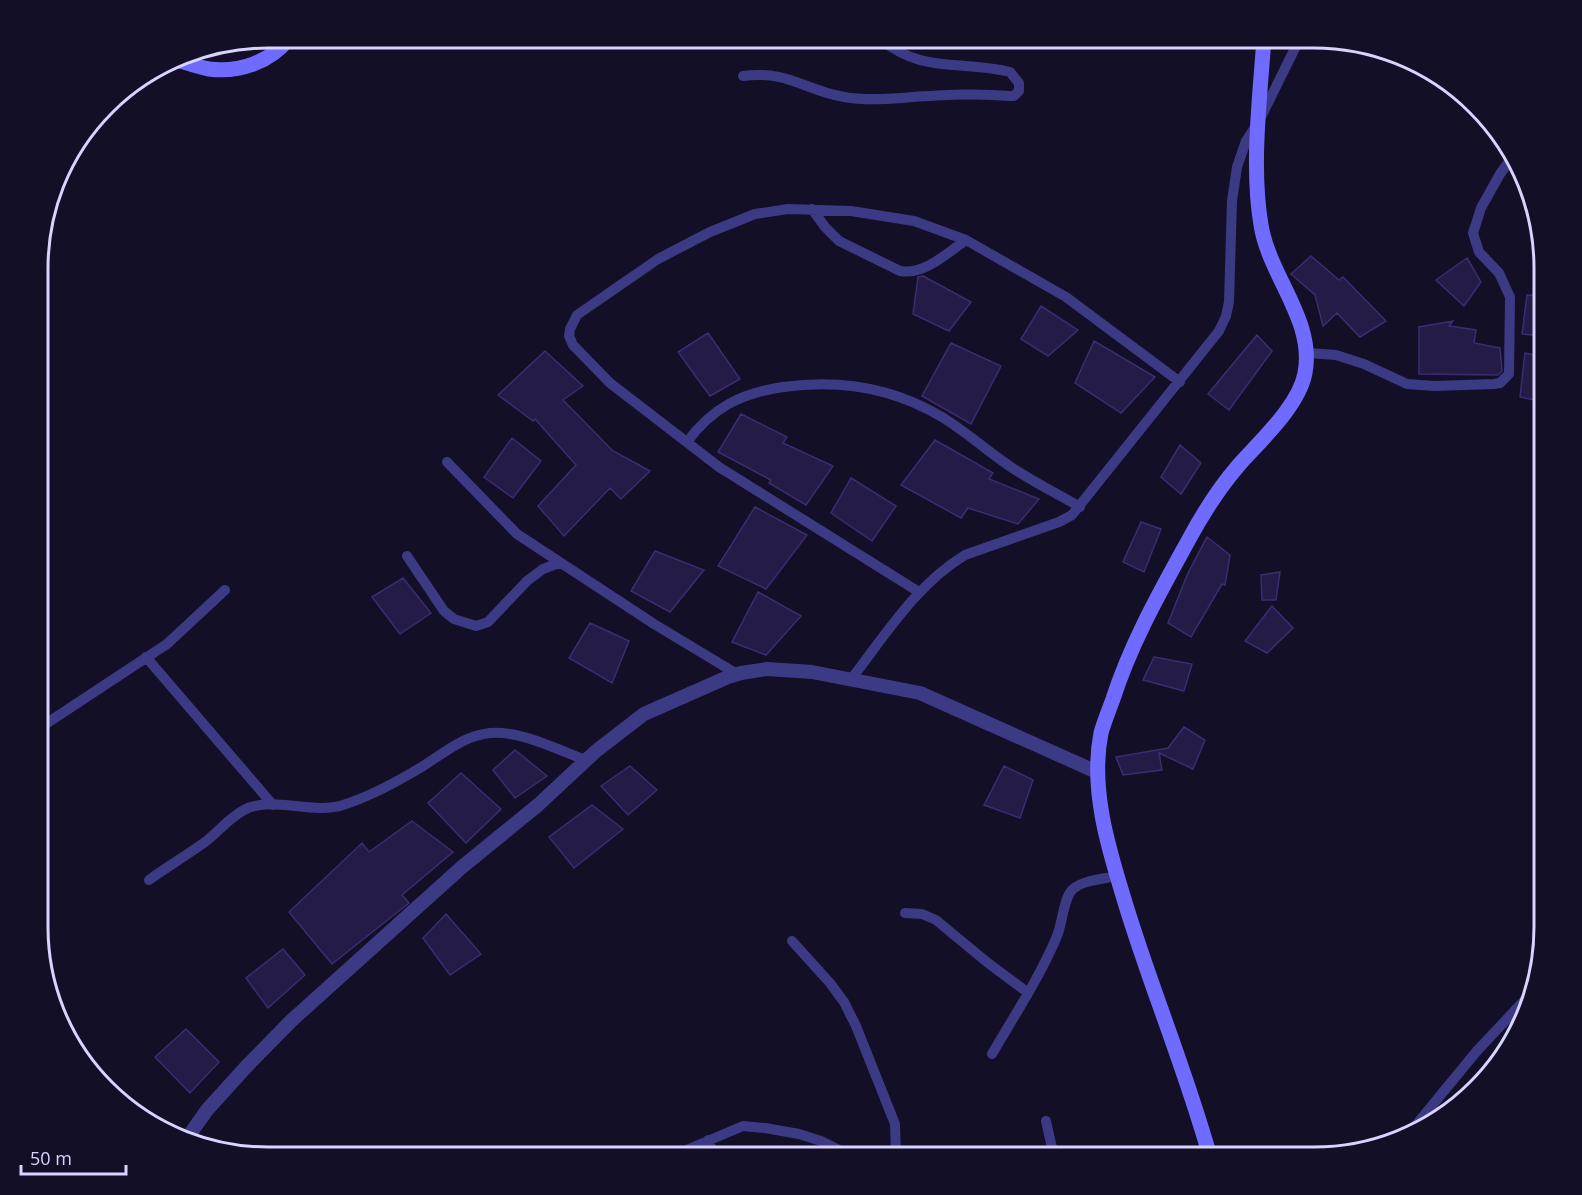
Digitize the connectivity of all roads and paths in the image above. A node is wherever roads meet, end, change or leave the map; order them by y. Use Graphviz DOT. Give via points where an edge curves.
graph roads {
  1 [pos="279,48"];
  2 [pos="892,48"];
  3 [pos="1263,48"];
  4 [pos="1295,48"];
  5 [pos="188,63"];
  6 [pos="743,76"];
  7 [pos="1259,122"];
  8 [pos="1508,164"];
  9 [pos="812,209"];
  10 [pos="966,240"];
  11 [pos="1308,353"];
  12 [pos="1180,382"];
  13 [pos="687,442"];
  14 [pos="447,462"];
  15 [pos="1080,507"];
  16 [pos="407,556"];
  17 [pos="559,563"];
  18 [pos="225,590"];
  19 [pos="918,592"];
  20 [pos="146,657"];
  21 [pos="737,674"];
  22 [pos="852,678"];
  23 [pos="48,723"];
  24 [pos="586,760"];
  25 [pos="1097,772"];
  26 [pos="273,805"];
  27 [pos="1117,876"];
  28 [pos="149,880"];
  29 [pos="905,913"];
  30 [pos="792,941"];
  31 [pos="1027,992"];
  32 [pos="1519,1006"];
  33 [pos="992,1054"];
  34 [pos="1420,1120"];
  35 [pos="1046,1121"];
  36 [pos="191,1133"];
  37 [pos="708,1140"];
  38 [pos="692,1147"];
  39 [pos="711,1147"];
  40 [pos="832,1147"];
  41 [pos="896,1147"];
  42 [pos="1052,1147"];
  43 [pos="1207,1147"];
  1 -- 5 [label="main road" via="252,64 231,69 208,69"];
  2 -- 6 [label="street" via="915,60 1010,72 1019,83 1019,91 1009,96 963,94 880,99 845,97 763,73"];
  3 -- 7 [label="main road"];
  4 -- 7 [label="street"];
  7 -- 11 [label="main road" via="1261,226 1266,249 1300,323"];
  7 -- 12 [label="street" via="1246,141 1234,184 1226,316"];
  8 -- 11 [label="street" via="1481,208 1473,233 1479,252 1499,273 1510,297 1509,374 1505,379 1494,384 1464,386 1407,384 1364,363"];
  9 -- 10 [label="street" via="914,222"];
  9 -- 10 [label="street" via="839,241 909,273 938,260"];
  9 -- 13 [label="street" via="755,214 710,231 658,259 573,320 569,336 573,345 610,383"];
  10 -- 12 [label="street" via="1066,297"];
  11 -- 25 [label="main road" via="1303,383 1295,397 1217,494 1136,639 1101,733"];
  12 -- 15 [label="street"];
  13 -- 15 [label="street" via="705,419 737,399 802,384 841,383 889,393 942,417 1009,465"];
  13 -- 19 [label="street" via="719,467"];
  14 -- 17 [label="street" via="517,534"];
  15 -- 19 [label="street" via="1059,522 965,555"];
  16 -- 17 [label="street" via="444,611 463,624 476,626 488,622 527,581"];
  17 -- 21 [label="street"];
  18 -- 20 [label="street" via="167,644"];
  19 -- 22 [label="street"];
  20 -- 23 [label="street"];
  20 -- 26 [label="street"];
  21 -- 22 [label="street" via="766,669"];
  21 -- 24 [label="street" via="644,714"];
  22 -- 25 [label="street" via="920,693"];
  24 -- 26 [label="street" via="509,734 490,733 463,740 415,772 341,805"];
  24 -- 36 [label="street" via="291,1021 207,1110"];
  25 -- 27 [label="main road" via="1107,842"];
  26 -- 28 [label="street" via="244,810"];
  27 -- 31 [label="street" via="1073,888 1057,935"];
  27 -- 43 [label="main road"];
  29 -- 31 [label="street" via="936,920"];
  30 -- 41 [label="street" via="844,1002 891,1112"];
  31 -- 33 [label="street"];
  32 -- 34 [label="street"];
  35 -- 42 [label="street"];
  37 -- 38 [label="street"];
  37 -- 39 [label="street"];
  37 -- 40 [label="street" via="752,1126 811,1137"];
}
